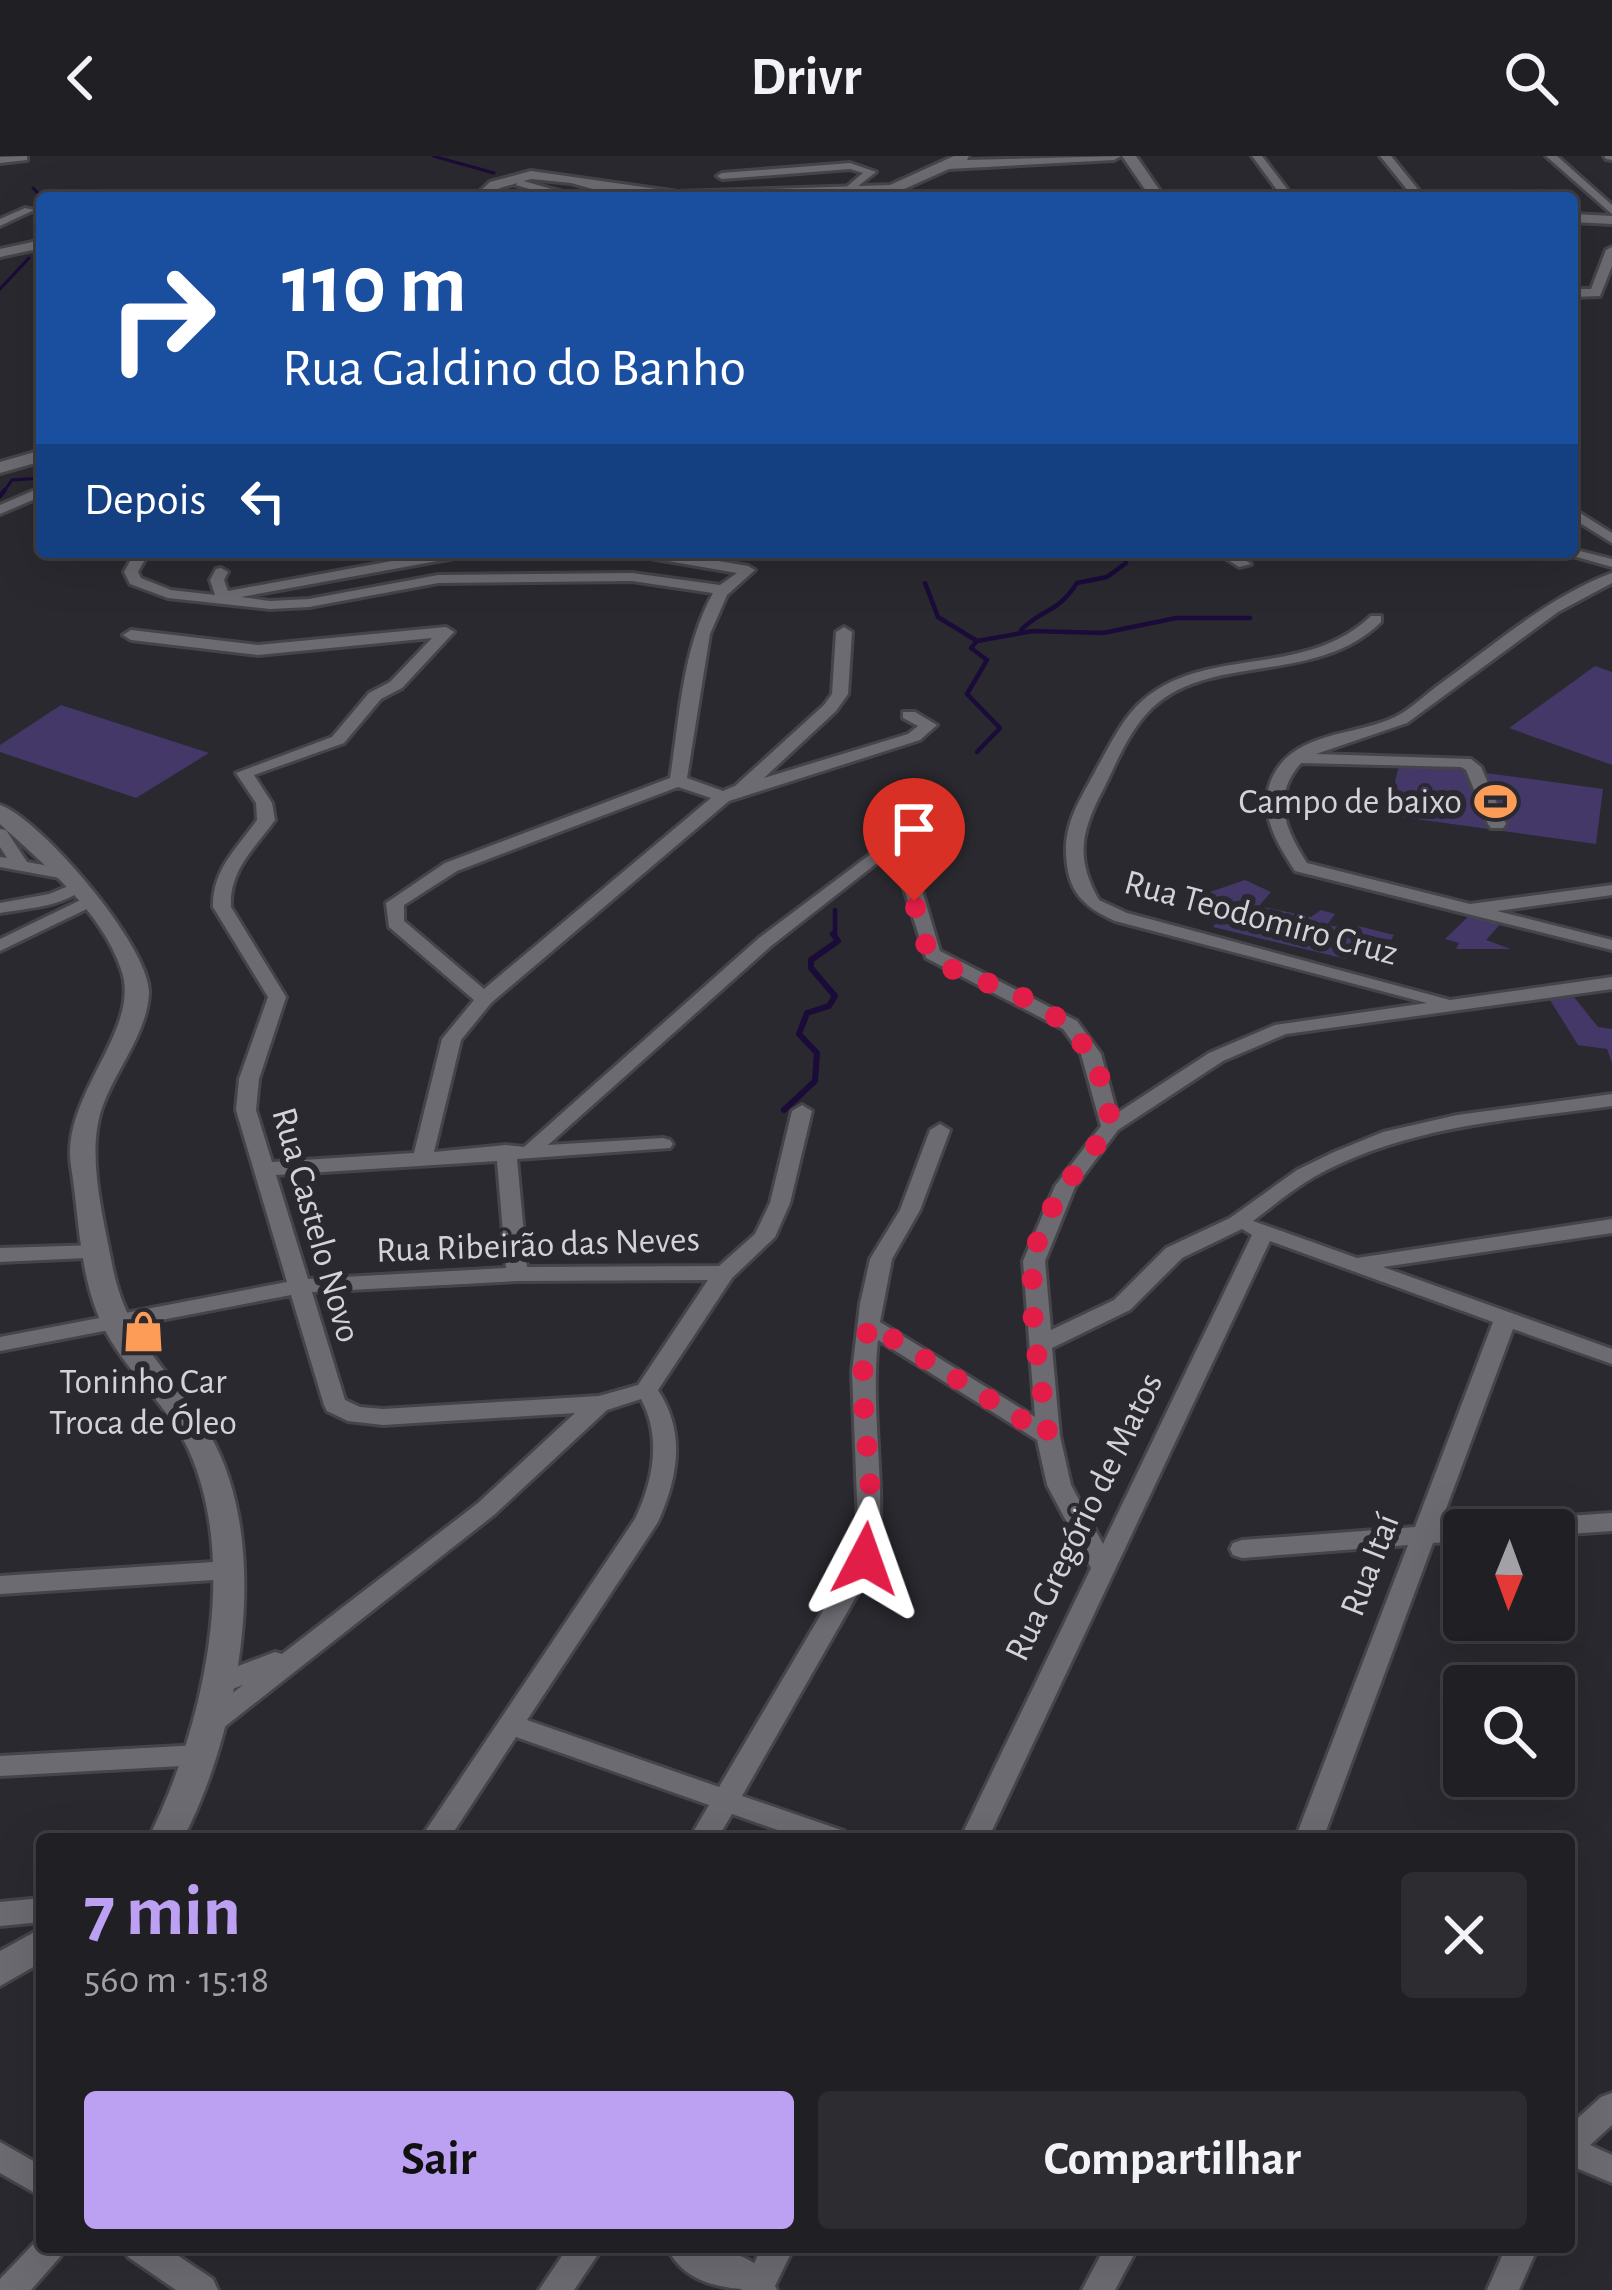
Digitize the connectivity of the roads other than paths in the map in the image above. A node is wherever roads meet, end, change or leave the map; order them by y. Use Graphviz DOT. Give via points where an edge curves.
graph roads {
  1 [pos="990,156"];
  2 [pos="1114,156"];
  3 [pos="1129,156"];
  4 [pos="1257,156"];
  5 [pos="1385,156"];
  6 [pos="1551,156"];
  7 [pos="23,158"];
  8 [pos="953,159"];
  9 [pos="0,160"];
  10 [pos="1013,161"];
  11 [pos="514,180"];
  12 [pos="896,189"];
  13 [pos="615,190"];
  14 [pos="482,192"];
  15 [pos="485,192"];
  16 [pos="553,192"];
  17 [pos="623,192"];
  18 [pos="652,192"];
  19 [pos="771,192"];
  20 [pos="815,192"];
  21 [pos="846,192"];
  22 [pos="868,192"];
  23 [pos="887,192"];
  24 [pos="1154,192"];
  25 [pos="1284,192"];
  26 [pos="1415,192"];
  27 [pos="28,210"];
  28 [pos="1612,211"];
  29 [pos="1578,218"];
  30 [pos="1612,220"];
  31 [pos="0,223"];
  32 [pos="36,245"];
  33 [pos="1612,250"];
  34 [pos="0,253"];
  35 [pos="1578,292"];
  36 [pos="36,457"];
  37 [pos="0,468"];
  38 [pos="36,493"];
  39 [pos="0,511"];
  40 [pos="1578,516"];
  41 [pos="1612,539"];
  42 [pos="1578,555"];
  43 [pos="138,558"];
  44 [pos="434,558"];
  45 [pos="726,558"];
  46 [pos="1234,558"];
  47 [pos="1612,563"];
  48 [pos="1244,564"];
  49 [pos="219,576"];
  50 [pos="1612,577"];
  51 [pos="722,590"];
  52 [pos="220,599"];
  53 [pos="1376,619"];
  54 [pos="844,632"];
  55 [pos="131,635"];
  56 [pos="909,716"];
  57 [pos="1298,758"];
  58 [pos="679,781"];
  59 [pos="732,793"];
  60 [pos="0,812"];
  61 [pos="1497,824"];
  62 [pos="0,835"];
  63 [pos="10,863"];
  64 [pos="77,888"];
  65 [pos="1612,890"];
  66 [pos="0,908"];
  67 [pos="1470,910"];
  68 [pos="1612,945"];
  69 [pos="0,946"];
  70 [pos="1612,983"];
  71 [pos="484,999"];
  72 [pos="1453,1004"];
  73 [pos="1612,1100"];
  74 [pos="802,1111"];
  75 [pos="1111,1126"];
  76 [pos="940,1130"];
  77 [pos="663,1144"];
  78 [pos="533,1148"];
  79 [pos="506,1151"];
  80 [pos="423,1157"];
  81 [pos="264,1169"];
  82 [pos="1237,1222"];
  83 [pos="1612,1226"];
  84 [pos="1265,1230"];
  85 [pos="98,1252"];
  86 [pos="0,1256"];
  87 [pos="1359,1264"];
  88 [pos="517,1274"];
  89 [pos="724,1274"];
  90 [pos="300,1286"];
  91 [pos="1505,1318"];
  92 [pos="114,1322"];
  93 [pos="869,1324"];
  94 [pos="0,1344"];
  95 [pos="1039,1345"];
  96 [pos="1612,1357"];
  97 [pos="646,1390"];
  98 [pos="599,1404"];
  99 [pos="1048,1436"];
  100 [pos="1612,1522"];
  101 [pos="1575,1525"];
  102 [pos="1443,1534"];
  103 [pos="1423,1535"];
  104 [pos="1242,1550"];
  105 [pos="1102,1566"];
  106 [pos="228,1570"];
  107 [pos="0,1585"];
  108 [pos="292,1655"];
  109 [pos="215,1685"];
  110 [pos="512,1725"];
  111 [pos="202,1741"];
  112 [pos="0,1766"];
  113 [pos="724,1801"];
  114 [pos="168,1833"];
  115 [pos="438,1833"];
  116 [pos="706,1833"];
  117 [pos="817,1833"];
  118 [pos="977,1833"];
  119 [pos="1312,1833"];
  120 [pos="36,1911"];
  121 [pos="0,1914"];
  122 [pos="36,1946"];
  123 [pos="0,1970"];
  124 [pos="1612,2106"];
  125 [pos="1575,2142"];
  126 [pos="1575,2151"];
  127 [pos="0,2156"];
  128 [pos="1612,2169"];
  129 [pos="36,2178"];
  130 [pos="45,2253"];
  131 [pos="149,2253"];
  132 [pos="583,2253"];
  133 [pos="697,2253"];
  134 [pos="775,2253"];
  135 [pos="1119,2253"];
  136 [pos="1519,2253"];
  137 [pos="11,2290"];
  138 [pos="202,2290"];
  139 [pos="555,2290"];
  140 [pos="757,2290"];
  141 [pos="1098,2290"];
  142 [pos="1503,2290"];
  1 -- 10 [label="street"];
  2 -- 10 [label="street"];
  3 -- 24 [label="street"];
  4 -- 25 [label="street"];
  5 -- 26 [label="street"];
  6 -- 28 [label="street"];
  7 -- 9 [label="street"];
  8 -- 10 [label="street"];
  8 -- 12 [label="street"];
  11 -- 13 [label="street" via="544,175"];
  11 -- 14 [label="street" via="477,182"];
  11 -- 15 [label="street"];
  11 -- 16 [label="street"];
  12 -- 22 [label="street"];
  12 -- 23 [label="street"];
  13 -- 17 [label="street"];
  13 -- 18 [label="street"];
  19 -- 20 [label="street"];
  19 -- 21 [label="street" via="718,175 850,166 872,175"];
  27 -- 31 [label="street"];
  29 -- 30 [label="street"];
  32 -- 34 [label="street"];
  33 -- 35 [label="street" via="1596,293"];
  36 -- 37 [label="street"];
  38 -- 39 [label="street"];
  40 -- 41 [label="street"];
  42 -- 47 [label="street"];
  43 -- 52 [label="street" via="135,581 152,590"];
  44 -- 52 [label="street"];
  45 -- 51 [label="street" via="748,569"];
  46 -- 48 [label="street"];
  49 -- 52 [label="street"];
  50 -- 57 [label="street" via="1553,608 1401,719"];
  51 -- 52 [label="street" via="632,578 438,579 309,603"];
  51 -- 58 [label="street" via="694,677"];
  53 -- 72 [label="street, Rua Teodomiro Cruz" via="1361,635 1325,649 1172,687 1147,704 1080,816 1075,866 1092,904 1121,917"];
  54 -- 59 [label="street" via="840,694"];
  55 -- 81 [label="street, Rua Castelo Novo" via="258,650 446,632 338,740 242,776 264,802 266,820 220,895 277,997 244,1098"];
  56 -- 59 [label="street" via="928,724 914,737"];
  57 -- 61 [label="street" via="1466,762"];
  57 -- 67 [label="street" via="1275,798 1294,862"];
  58 -- 59 [label="street"];
  58 -- 71 [label="street" via="451,867 394,903 395,923"];
  59 -- 71 [label="street"];
  60 -- 64 [label="street"];
  62 -- 63 [label="street"];
  63 -- 64 [label="street"];
  64 -- 66 [label="street"];
  64 -- 69 [label="street"];
  64 -- 85 [label="street" via="136,974 80,1138"];
  65 -- 67 [label="street"];
  67 -- 68 [label="street"];
  70 -- 72 [label="street"];
  71 -- 80 [label="street" via="452,1039"];
  72 -- 75 [label="street" via="1282,1029"];
  73 -- 82 [label="street" via="1390,1136 1304,1174"];
  74 -- 89 [label="street" via="774,1219"];
  75 -- 78 [label="street" via="1091,1054 1070,1025 932,954 903,857 892,849 869,857 811,903"];
  75 -- 95 [label="street" via="1065,1186 1037,1242"];
  76 -- 93 [label="street" via="910,1210 880,1259"];
  77 -- 78 [label="street"];
  78 -- 79 [label="street"];
  79 -- 80 [label="street"];
  79 -- 88 [label="street"];
  80 -- 81 [label="street"];
  81 -- 90 [label="street, Rua Castelo Novo"];
  82 -- 84 [label="street"];
  82 -- 95 [label="street" via="1174,1253 1122,1305"];
  83 -- 87 [label="street"];
  84 -- 87 [label="street"];
  84 -- 105 [label="street, Rua Gregório de Matos"];
  85 -- 86 [label="street"];
  85 -- 92 [label="street"];
  87 -- 91 [label="street"];
  88 -- 89 [label="street, Rua Ribeirão das Neves"];
  88 -- 90 [label="street, Rua Ribeirão das Neves"];
  89 -- 97 [label="street"];
  90 -- 92 [label="street, Rua Ribeirão das Neves"];
  90 -- 98 [label="street, Rua Castelo Novo" via="343,1412 383,1417"];
  91 -- 96 [label="street"];
  91 -- 103 [label="street, Rua Itaí"];
  92 -- 94 [label="street, Rua Ribeirão das Neves"];
  92 -- 106 [label="street" via="204,1451 223,1496"];
  93 -- 99 [label="street"];
  93 -- 113 [label="street" via="862,1372 865,1559"];
  95 -- 99 [label="street"];
  97 -- 98 [label="street"];
  97 -- 110 [label="street" via="663,1427 663,1489"];
  98 -- 108 [label="street" via="486,1509"];
  99 -- 105 [label="street" via="1059,1485"];
  100 -- 101 [label="street"];
  102 -- 103 [label="street"];
  103 -- 104 [label="street"];
  103 -- 119 [label="street, Rua Itaí"];
  105 -- 118 [label="street, Rua Gregório de Matos"];
  106 -- 107 [label="street"];
  106 -- 109 [label="street"];
  108 -- 109 [label="street"];
  108 -- 111 [label="street"];
  109 -- 111 [label="street"];
  110 -- 113 [label="street"];
  110 -- 115 [label="street"];
  111 -- 112 [label="street"];
  111 -- 114 [label="street"];
  113 -- 116 [label="street"];
  113 -- 117 [label="street"];
  120 -- 121 [label="street"];
  122 -- 123 [label="street"];
  124 -- 125 [label="street"];
  126 -- 128 [label="street"];
  127 -- 129 [label="street"];
  130 -- 137 [label="street"];
  131 -- 138 [label="street"];
  132 -- 139 [label="street"];
  133 -- 140 [label="street"];
  134 -- 140 [label="street"];
  135 -- 141 [label="street"];
  136 -- 142 [label="street"];
}
